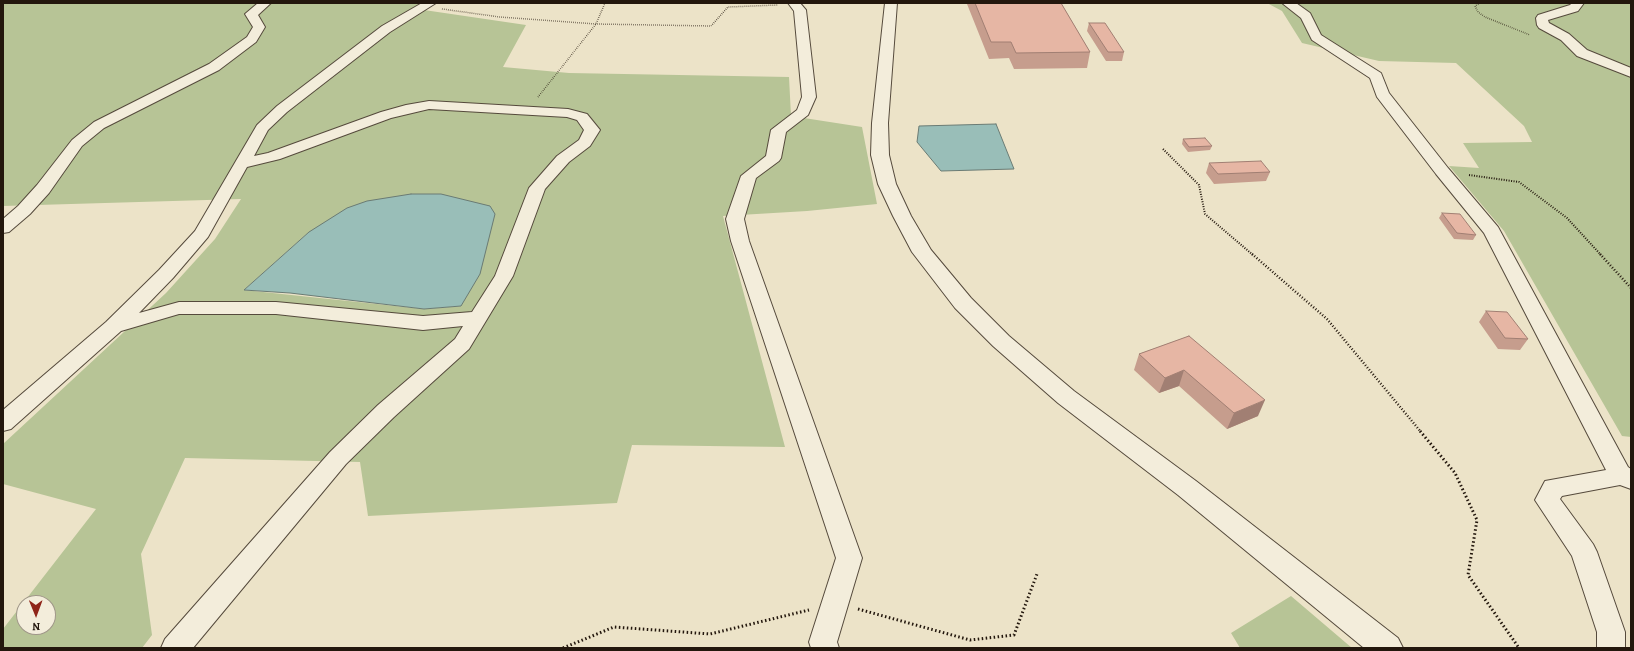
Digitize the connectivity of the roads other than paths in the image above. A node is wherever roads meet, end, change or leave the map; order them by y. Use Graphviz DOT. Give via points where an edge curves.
graph roads {
  1 [pos="265,3"];
  2 [pos="794,3"];
  3 [pos="892,3"];
  4 [pos="1288,3"];
  5 [pos="1578,3"];
  6 [pos="427,5"];
  7 [pos="1631,73"];
  8 [pos="242,164"];
  9 [pos="3,228"];
  10 [pos="479,318"];
  11 [pos="113,326"];
  12 [pos="3,423"];
  13 [pos="1625,477"];
  14 [pos="175,648"];
  15 [pos="825,648"];
  16 [pos="1387,648"];
  17 [pos="1611,648"];
  1 -- 9 [label="street" via="251,14 259,27 252,39 214,67 99,125 77,143 43,189"];
  2 -- 15 [label="street" via="800,10 809,97 803,112 779,130 773,158 749,176 735,219 740,241 849,558 823,642"];
  3 -- 16 [label="street" via="886,46 880,155 887,184 922,252 963,302 1066,397 1187,488"];
  4 -- 13 [label="street" via="1306,16 1316,37 1376,76 1382,94 1492,231"];
  5 -- 7 [label="street" via="1574,8 1542,18 1543,25 1565,38 1582,53"];
  6 -- 8 [label="street" via="386,30 282,109 262,128"];
  8 -- 10 [label="street" via="274,156 406,109 446,105 568,113 582,117 592,130 585,143 563,159 537,188 504,276"];
  8 -- 11 [label="street" via="202,233 166,274"];
  10 -- 11 [label="street" via="423,322 276,308 179,308"];
  10 -- 14 [label="street" via="462,344 386,411 338,458"];
  11 -- 12 [label="street"];
  13 -- 17 [label="street" via="1554,488 1547,500 1584,552 1611,632"];
}
